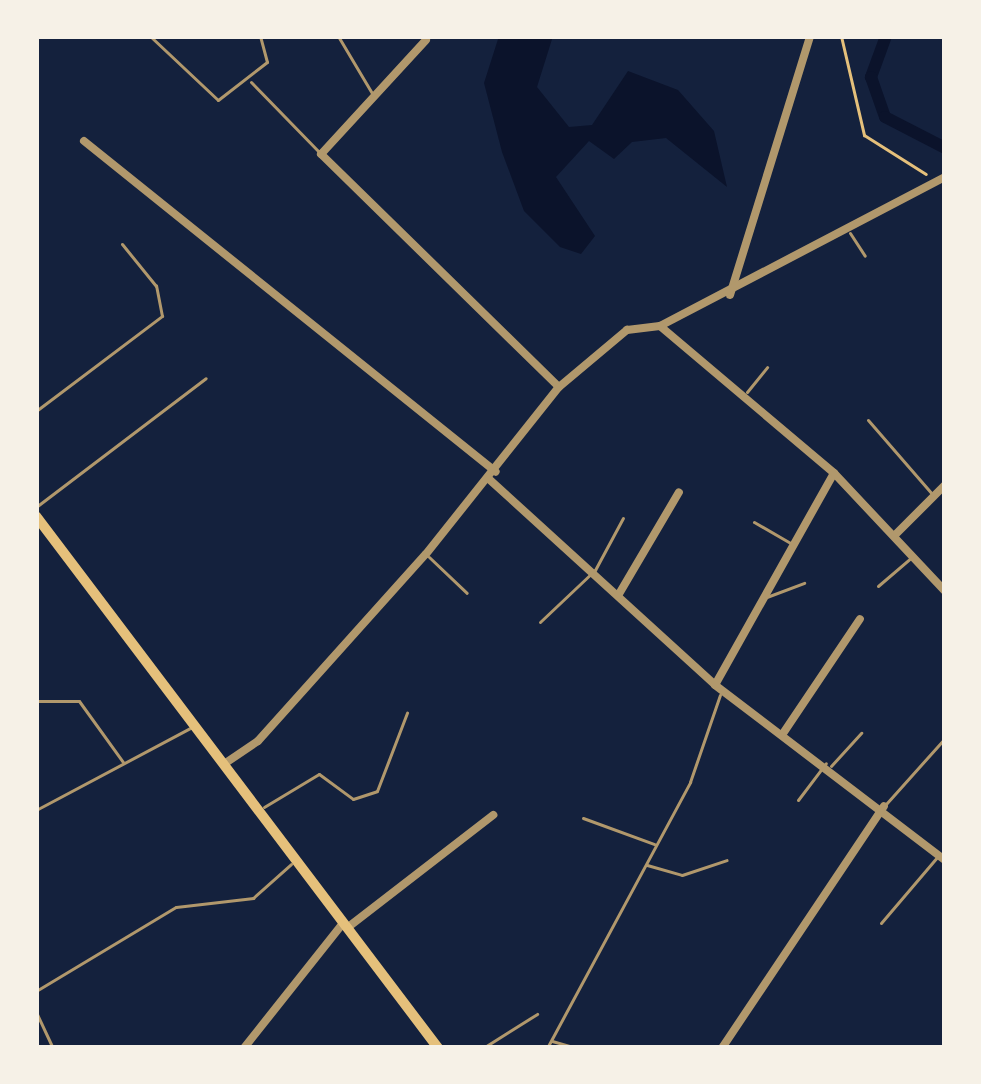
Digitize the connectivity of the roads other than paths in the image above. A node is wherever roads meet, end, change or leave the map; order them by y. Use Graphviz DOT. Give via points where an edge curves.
graph roads {
  1 [pos="150,36"];
  2 [pos="260,36"];
  3 [pos="338,36"];
  4 [pos="810,36"];
  5 [pos="425,38"];
  6 [pos="249,80"];
  7 [pos="374,96"];
  8 [pos="84,141"];
  9 [pos="321,154"];
  10 [pos="944,177"];
  11 [pos="847,228"];
  12 [pos="122,244"];
  13 [pos="865,256"];
  14 [pos="730,296"];
  15 [pos="660,326"];
  16 [pos="767,367"];
  17 [pos="206,378"];
  18 [pos="559,387"];
  19 [pos="742,398"];
  20 [pos="36,410"];
  21 [pos="868,420"];
  22 [pos="833,473"];
  23 [pos="493,476"];
  24 [pos="945,484"];
  25 [pos="679,492"];
  26 [pos="933,495"];
  27 [pos="36,512"];
  28 [pos="623,518"];
  29 [pos="754,522"];
  30 [pos="895,535"];
  31 [pos="793,545"];
  32 [pos="426,554"];
  33 [pos="913,556"];
  34 [pos="595,570"];
  35 [pos="804,583"];
  36 [pos="878,586"];
  37 [pos="945,591"];
  38 [pos="467,593"];
  39 [pos="619,594"];
  40 [pos="764,598"];
  41 [pos="860,620"];
  42 [pos="540,622"];
  43 [pos="718,688"];
  44 [pos="36,701"];
  45 [pos="407,713"];
  46 [pos="194,727"];
  47 [pos="784,732"];
  48 [pos="861,733"];
  49 [pos="945,738"];
  50 [pos="124,764"];
  51 [pos="223,765"];
  52 [pos="829,765"];
  53 [pos="799,800"];
  54 [pos="884,805"];
  55 [pos="36,810"];
  56 [pos="257,811"];
  57 [pos="493,815"];
  58 [pos="583,818"];
  59 [pos="655,846"];
  60 [pos="942,857"];
  61 [pos="295,860"];
  62 [pos="727,860"];
  63 [pos="645,865"];
  64 [pos="881,923"];
  65 [pos="345,926"];
  66 [pos="36,991"];
  67 [pos="36,1012"];
  68 [pos="537,1014"];
  69 [pos="552,1041"];
  70 [pos="53,1048"];
  71 [pos="244,1048"];
  72 [pos="438,1048"];
  73 [pos="483,1048"];
  74 [pos="547,1048"];
  75 [pos="578,1048"];
  76 [pos="722,1048"];
  1 -- 6 [label="lane" via="210,97"];
  2 -- 6 [label="lane" via="270,56"];
  3 -- 7 [label="lane"];
  4 -- 14 [label="street"];
  5 -- 7 [label="street"];
  6 -- 9 [label="lane"];
  7 -- 9 [label="street"];
  8 -- 23 [label="street"];
  9 -- 18 [label="street"];
  10 -- 11 [label="street"];
  11 -- 13 [label="lane"];
  11 -- 14 [label="street"];
  12 -- 20 [label="lane" via="156,286 162,316"];
  14 -- 15 [label="street"];
  15 -- 18 [label="street" via="627,330"];
  15 -- 19 [label="street"];
  16 -- 19 [label="lane"];
  17 -- 27 [label="lane"];
  18 -- 23 [label="street"];
  19 -- 22 [label="street"];
  21 -- 26 [label="lane"];
  22 -- 30 [label="street"];
  22 -- 31 [label="street"];
  23 -- 32 [label="street"];
  23 -- 34 [label="street"];
  24 -- 26 [label="street"];
  25 -- 39 [label="street"];
  26 -- 30 [label="street"];
  27 -- 46 [label="main road"];
  28 -- 34 [label="lane"];
  29 -- 31 [label="lane"];
  30 -- 33 [label="street"];
  31 -- 40 [label="street"];
  32 -- 38 [label="lane"];
  32 -- 51 [label="street" via="258,741"];
  33 -- 36 [label="lane"];
  33 -- 37 [label="street"];
  34 -- 39 [label="street"];
  34 -- 42 [label="lane"];
  35 -- 40 [label="lane"];
  39 -- 43 [label="street"];
  40 -- 43 [label="street"];
  41 -- 47 [label="street"];
  43 -- 47 [label="street"];
  43 -- 59 [label="lane"];
  44 -- 50 [label="lane" via="79,701"];
  45 -- 56 [label="lane" via="377,791 353,799 320,774"];
  46 -- 50 [label="lane"];
  46 -- 51 [label="main road"];
  47 -- 52 [label="street"];
  48 -- 52 [label="lane"];
  49 -- 54 [label="lane"];
  50 -- 55 [label="lane"];
  51 -- 56 [label="main road"];
  52 -- 53 [label="lane"];
  52 -- 54 [label="street"];
  54 -- 60 [label="street"];
  54 -- 76 [label="street"];
  56 -- 61 [label="main road"];
  57 -- 65 [label="street"];
  58 -- 59 [label="lane"];
  59 -- 63 [label="lane"];
  60 -- 64 [label="lane"];
  61 -- 65 [label="main road"];
  61 -- 66 [label="lane" via="253,898 176,907"];
  62 -- 63 [label="lane" via="682,875"];
  63 -- 69 [label="lane"];
  65 -- 71 [label="street"];
  65 -- 72 [label="main road"];
  67 -- 70 [label="lane"];
  68 -- 73 [label="lane"];
  69 -- 74 [label="lane"];
  69 -- 75 [label="lane"];
}
